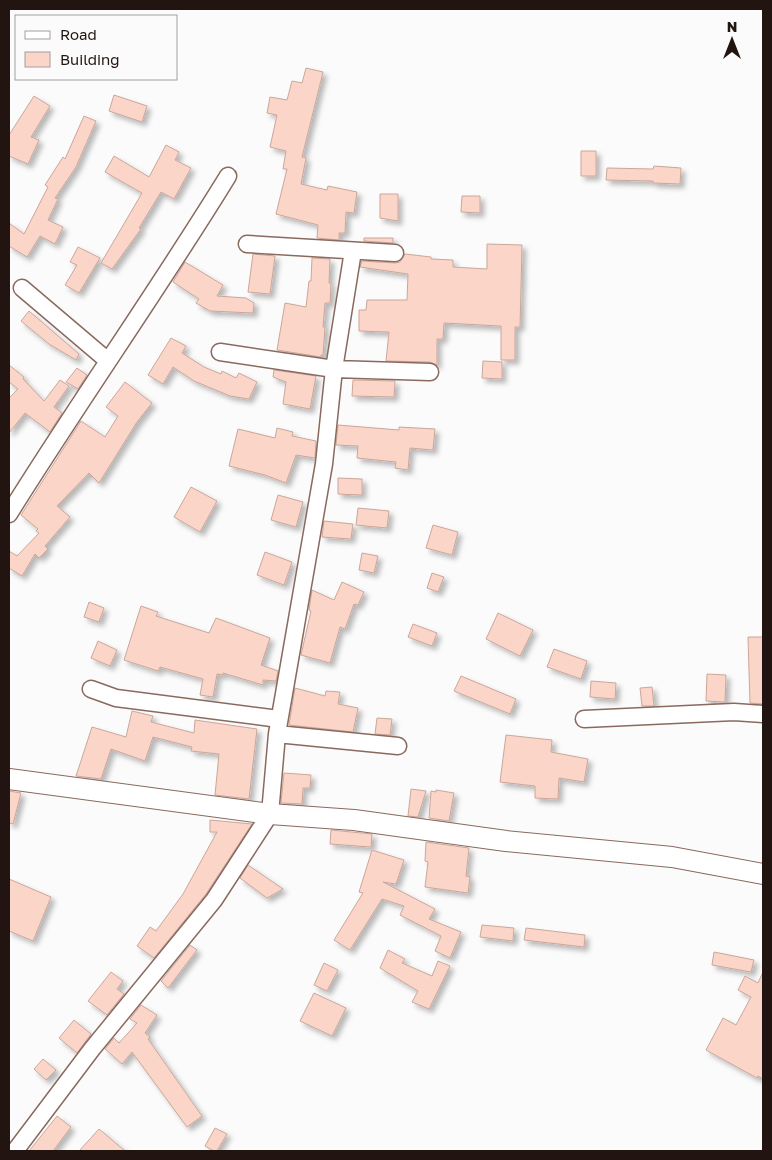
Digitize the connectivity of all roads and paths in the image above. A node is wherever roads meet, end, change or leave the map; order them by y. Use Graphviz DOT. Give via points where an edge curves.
graph roads {
  1 [pos="228,176"];
  2 [pos="247,244"];
  3 [pos="353,251"];
  4 [pos="395,253"];
  5 [pos="22,288"];
  6 [pos="220,352"];
  7 [pos="108,361"];
  8 [pos="334,369"];
  9 [pos="430,372"];
  10 [pos="9,514"];
  11 [pos="91,689"];
  12 [pos="763,714"];
  13 [pos="584,718"];
  14 [pos="278,726"];
  15 [pos="398,746"];
  16 [pos="9,779"];
  17 [pos="270,814"];
  18 [pos="763,874"];
  19 [pos="15,1151"];
  1 -- 7 [label="street"];
  2 -- 3 [label="street"];
  3 -- 4 [label="street"];
  3 -- 8 [label="street"];
  5 -- 7 [label="street"];
  6 -- 8 [label="street"];
  7 -- 10 [label="street"];
  8 -- 9 [label="street"];
  8 -- 14 [label="street" via="324,464"];
  11 -- 14 [label="street" via="116,698"];
  12 -- 13 [label="street" via="734,712"];
  14 -- 15 [label="street"];
  14 -- 17 [label="street"];
  16 -- 17 [label="street"];
  17 -- 18 [label="street" via="354,820 506,841 672,858"];
  17 -- 19 [label="street" via="214,900 92,1049"];
}
